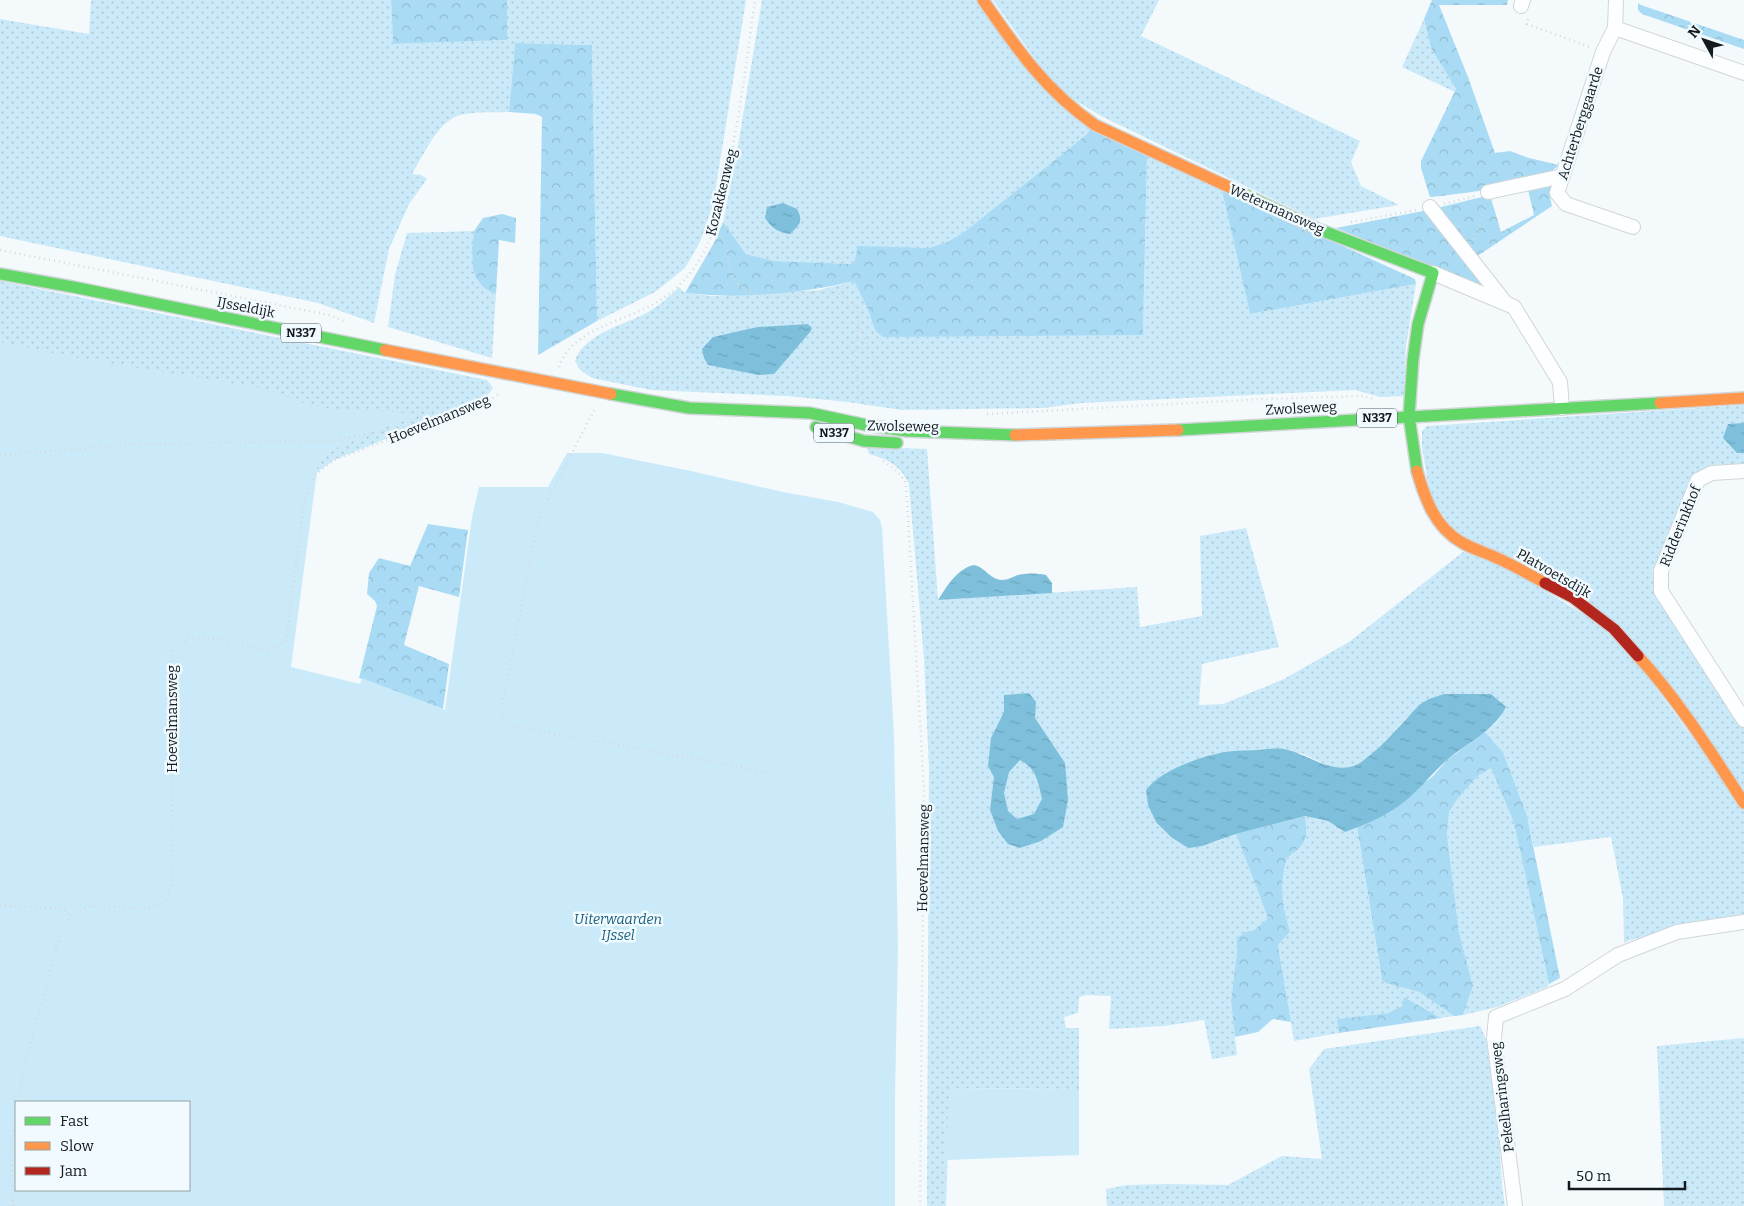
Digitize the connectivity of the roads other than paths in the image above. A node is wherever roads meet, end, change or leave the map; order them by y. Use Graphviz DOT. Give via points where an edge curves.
graph roads {
  1 [pos="983,0"];
  2 [pos="1616,0"];
  3 [pos="1615,28"];
  4 [pos="1744,73"];
  5 [pos="1563,176"];
  6 [pos="1488,192"];
  7 [pos="1430,207"];
  8 [pos="1633,227"];
  9 [pos="1433,272"];
  10 [pos="0,274"];
  11 [pos="1505,302"];
  12 [pos="603,392"];
  13 [pos="1744,398"];
  14 [pos="1562,408"];
  15 [pos="709,410"];
  16 [pos="1408,416"];
  17 [pos="1010,435"];
  18 [pos="923,443"];
  19 [pos="908,444"];
  20 [pos="1744,472"];
  21 [pos="1743,717"];
  22 [pos="1744,802"];
  23 [pos="1744,922"];
  24 [pos="1515,1206"];
  1 -- 9 [label="main road, Wetermansweg" via="1055,96 1095,125 1318,229"];
  2 -- 3 [label="street, Achterberggaarde"];
  3 -- 4 [label="street"];
  3 -- 5 [label="street, Achterberggaarde" via="1603,52"];
  5 -- 6 [label="street"];
  5 -- 8 [label="street, Achterberggaarde" via="1557,193 1566,204"];
  7 -- 11 [label="street"];
  9 -- 11 [label="street, Wetermansweg"];
  9 -- 16 [label="main road, Platvoetsdijk" via="1418,324"];
  10 -- 12 [label="main road, IJsseldijk / N337"];
  11 -- 14 [label="street, Wetermansweg" via="1514,307 1560,382"];
  12 -- 15 [label="main road, Zwolseweg / N337"];
  13 -- 14 [label="main road, Zwolseweg / N337"];
  14 -- 16 [label="main road, Zwolseweg / N337"];
  15 -- 17 [label="main road, Zwolseweg / N337" via="810,413 907,432"];
  15 -- 19 [label="main road, Zwolseweg / N337" via="826,429 864,441"];
  16 -- 17 [label="main road, Zwolseweg / N337" via="1165,431"];
  16 -- 22 [label="main road, Platvoetsdijk" via="1425,499 1450,535 1572,597 1614,629 1655,674 1690,720"];
  17 -- 18 [label="main road, Zwolseweg / N337"];
  20 -- 21 [label="street, Ridderinkhof" via="1712,473 1698,480 1661,571 1662,590"];
  23 -- 24 [label="street, Pekelharingsweg" via="1676,932 1618,954 1565,989 1496,1017 1494,1038"];
}
